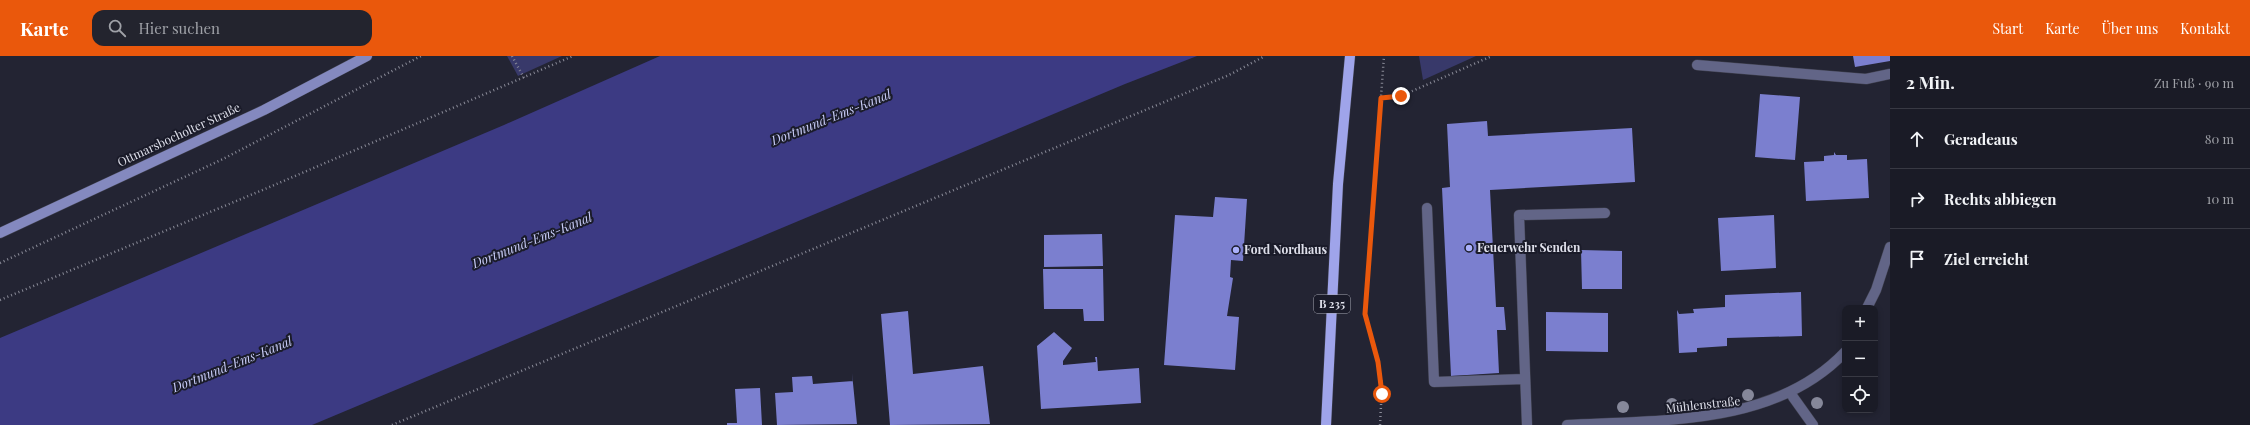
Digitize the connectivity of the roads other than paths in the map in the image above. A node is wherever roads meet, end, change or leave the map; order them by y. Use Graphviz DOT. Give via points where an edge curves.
graph roads {
  1 [pos="367,56"];
  2 [pos="1350,59"];
  3 [pos="1697,65"];
  4 [pos="1890,74"];
  5 [pos="1426,208"];
  6 [pos="1605,213"];
  7 [pos="0,233"];
  8 [pos="1890,247"];
  9 [pos="1868,305"];
  10 [pos="1842,356"];
  11 [pos="1524,379"];
  12 [pos="1793,397"];
  13 [pos="1326,425"];
  14 [pos="1527,425"];
  15 [pos="1567,425"];
  16 [pos="1813,425"];
  1 -- 7 [label="main road, Ottmarsbocholter Straße" via="264,110"];
  2 -- 13 [label="main road, B 235" via="1338,184"];
  3 -- 4 [label="street" via="1866,80"];
  5 -- 11 [label="street" via="1434,382"];
  6 -- 11 [label="street" via="1519,215"];
  8 -- 9 [label="street"];
  10 -- 12 [label="street, Mühlenstraße" via="1816,381"];
  11 -- 14 [label="street"];
  12 -- 15 [label="street, Mühlenstraße" via="1773,406 1718,419"];
  12 -- 16 [label="street"];
}
